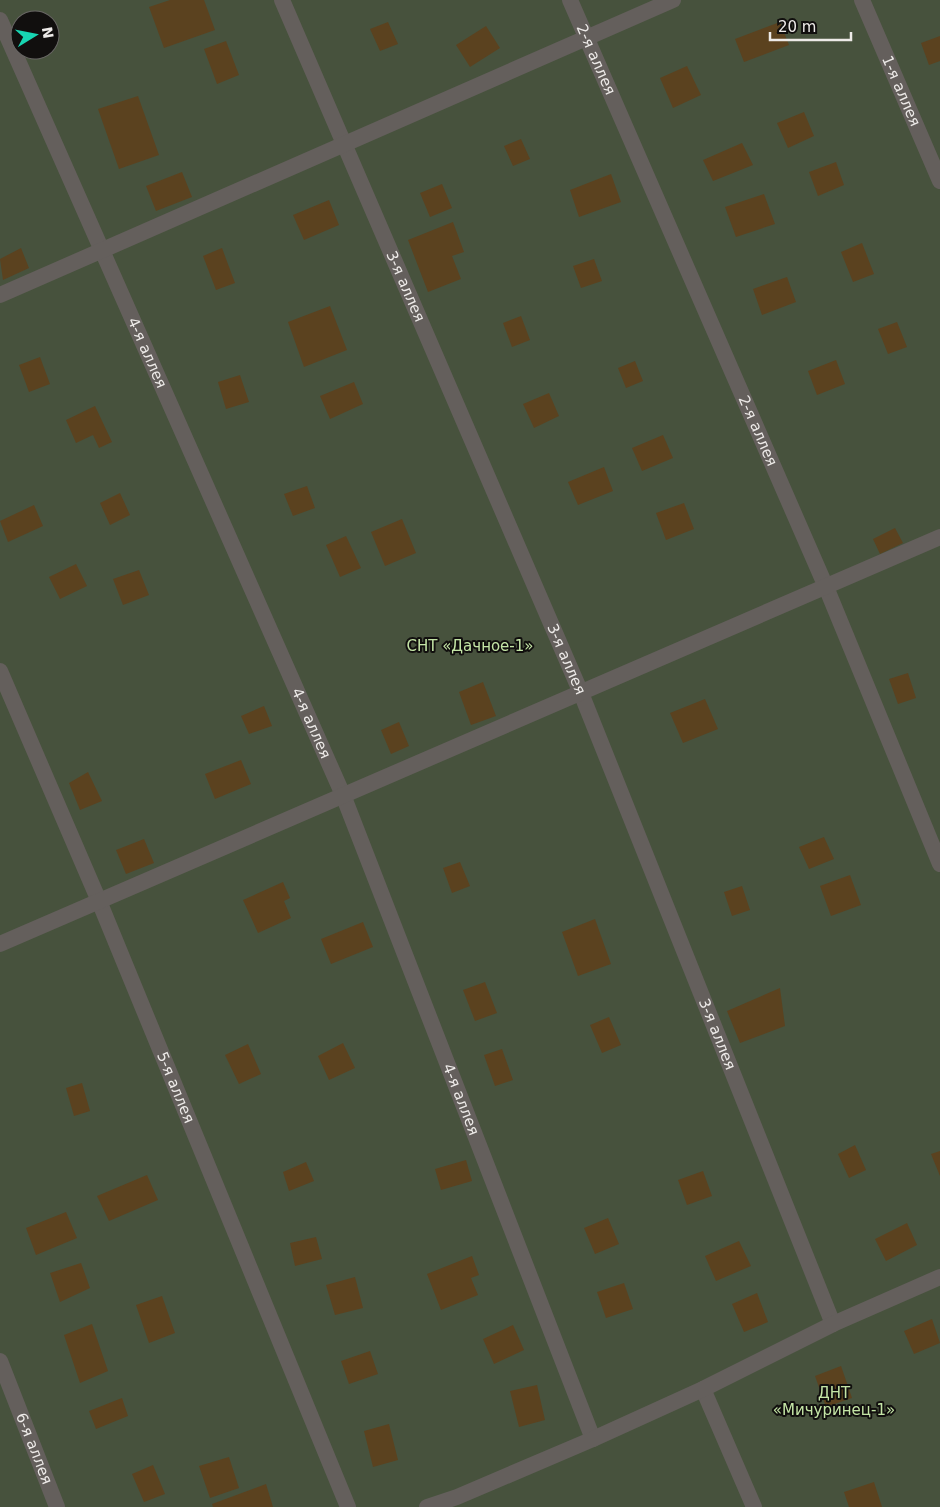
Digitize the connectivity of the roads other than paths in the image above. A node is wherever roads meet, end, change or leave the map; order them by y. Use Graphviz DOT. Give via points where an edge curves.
graph roads {
  1 [pos="282,0"];
  2 [pos="570,0"];
  3 [pos="673,0"];
  4 [pos="862,0"];
  5 [pos="0,20"];
  6 [pos="586,38"];
  7 [pos="344,145"];
  8 [pos="940,181"];
  9 [pos="102,251"];
  10 [pos="0,296"];
  11 [pos="940,537"];
  12 [pos="826,587"];
  13 [pos="0,671"];
  14 [pos="581,693"];
  15 [pos="343,796"];
  16 [pos="940,864"];
  17 [pos="99,901"];
  18 [pos="0,944"];
  19 [pos="940,1277"];
  20 [pos="832,1324"];
  21 [pos="0,1361"];
  22 [pos="702,1389"];
  23 [pos="593,1439"];
  24 [pos="460,1502"];
  25 [pos="57,1507"];
  26 [pos="348,1507"];
  27 [pos="427,1507"];
  28 [pos="754,1507"];
  1 -- 7 [label="lane, 3-я аллея"];
  2 -- 6 [label="lane, 2-я аллея"];
  3 -- 6 [label="lane"];
  4 -- 8 [label="lane, 1-я аллея"];
  5 -- 9 [label="lane, 4-я аллея"];
  6 -- 7 [label="lane"];
  6 -- 12 [label="lane, 2-я аллея"];
  7 -- 9 [label="lane"];
  7 -- 14 [label="lane, 3-я аллея"];
  9 -- 10 [label="lane"];
  9 -- 15 [label="lane, 4-я аллея"];
  11 -- 12 [label="lane"];
  12 -- 14 [label="lane"];
  12 -- 16 [label="lane, 2-я аллея"];
  13 -- 17 [label="lane, 5-я аллея"];
  14 -- 15 [label="lane"];
  14 -- 20 [label="lane, 3-я аллея"];
  15 -- 17 [label="lane"];
  15 -- 23 [label="lane, 4-я аллея"];
  17 -- 18 [label="lane"];
  17 -- 26 [label="lane, 5-я аллея"];
  19 -- 20 [label="lane"];
  20 -- 22 [label="lane"];
  21 -- 25 [label="lane, 6-я аллея"];
  22 -- 23 [label="lane"];
  22 -- 28 [label="lane"];
  23 -- 24 [label="lane"];
  24 -- 27 [label="lane"];
}
